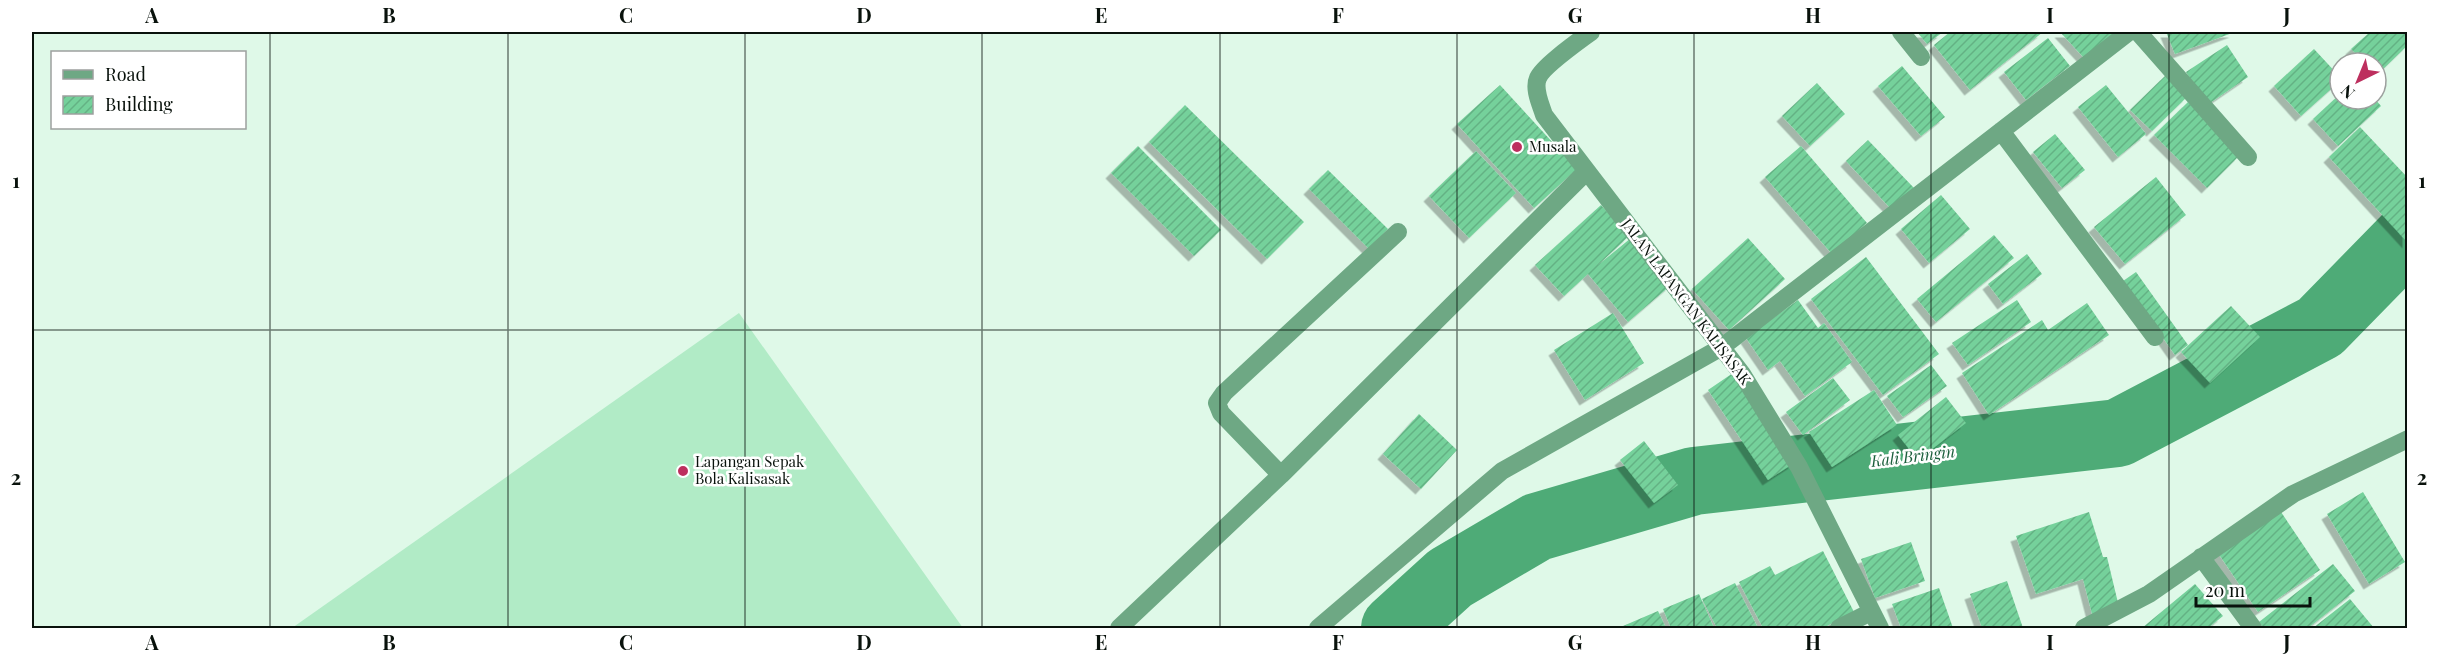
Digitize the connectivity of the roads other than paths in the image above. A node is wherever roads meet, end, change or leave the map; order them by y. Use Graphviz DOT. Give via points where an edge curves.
graph roads {
  1 [pos="1591,32"];
  2 [pos="1901,32"];
  3 [pos="2129,32"];
  4 [pos="2138,32"];
  5 [pos="1921,57"];
  6 [pos="2001,131"];
  7 [pos="2248,157"];
  8 [pos="1586,172"];
  9 [pos="1398,232"];
  10 [pos="2155,337"];
  11 [pos="1722,347"];
  12 [pos="2408,439"];
  13 [pos="1281,475"];
  14 [pos="2201,557"];
  15 [pos="1872,612"];
  16 [pos="1119,628"];
  17 [pos="1318,628"];
  18 [pos="1839,628"];
  19 [pos="1880,628"];
  20 [pos="2084,628"];
  21 [pos="2253,628"];
  1 -- 8 [label="street, JALAN LAPANGAN KALISASAK" via="1538,78 1537,93 1544,115"];
  2 -- 5 [label="street"];
  3 -- 6 [label="street"];
  4 -- 7 [label="street"];
  6 -- 10 [label="street"];
  6 -- 11 [label="street"];
  8 -- 11 [label="street, JALAN LAPANGAN KALISASAK"];
  8 -- 13 [label="street"];
  9 -- 13 [label="street" via="1217,403 1221,413"];
  11 -- 15 [label="street, JALAN LAPANGAN KALISASAK" via="1799,467"];
  11 -- 17 [label="street" via="1502,471"];
  12 -- 14 [label="street" via="2293,494"];
  13 -- 16 [label="street"];
  14 -- 20 [label="street" via="2149,594"];
  14 -- 21 [label="street"];
  15 -- 18 [label="street"];
  15 -- 19 [label="street, JALAN LAPANGAN KALISASAK"];
}
